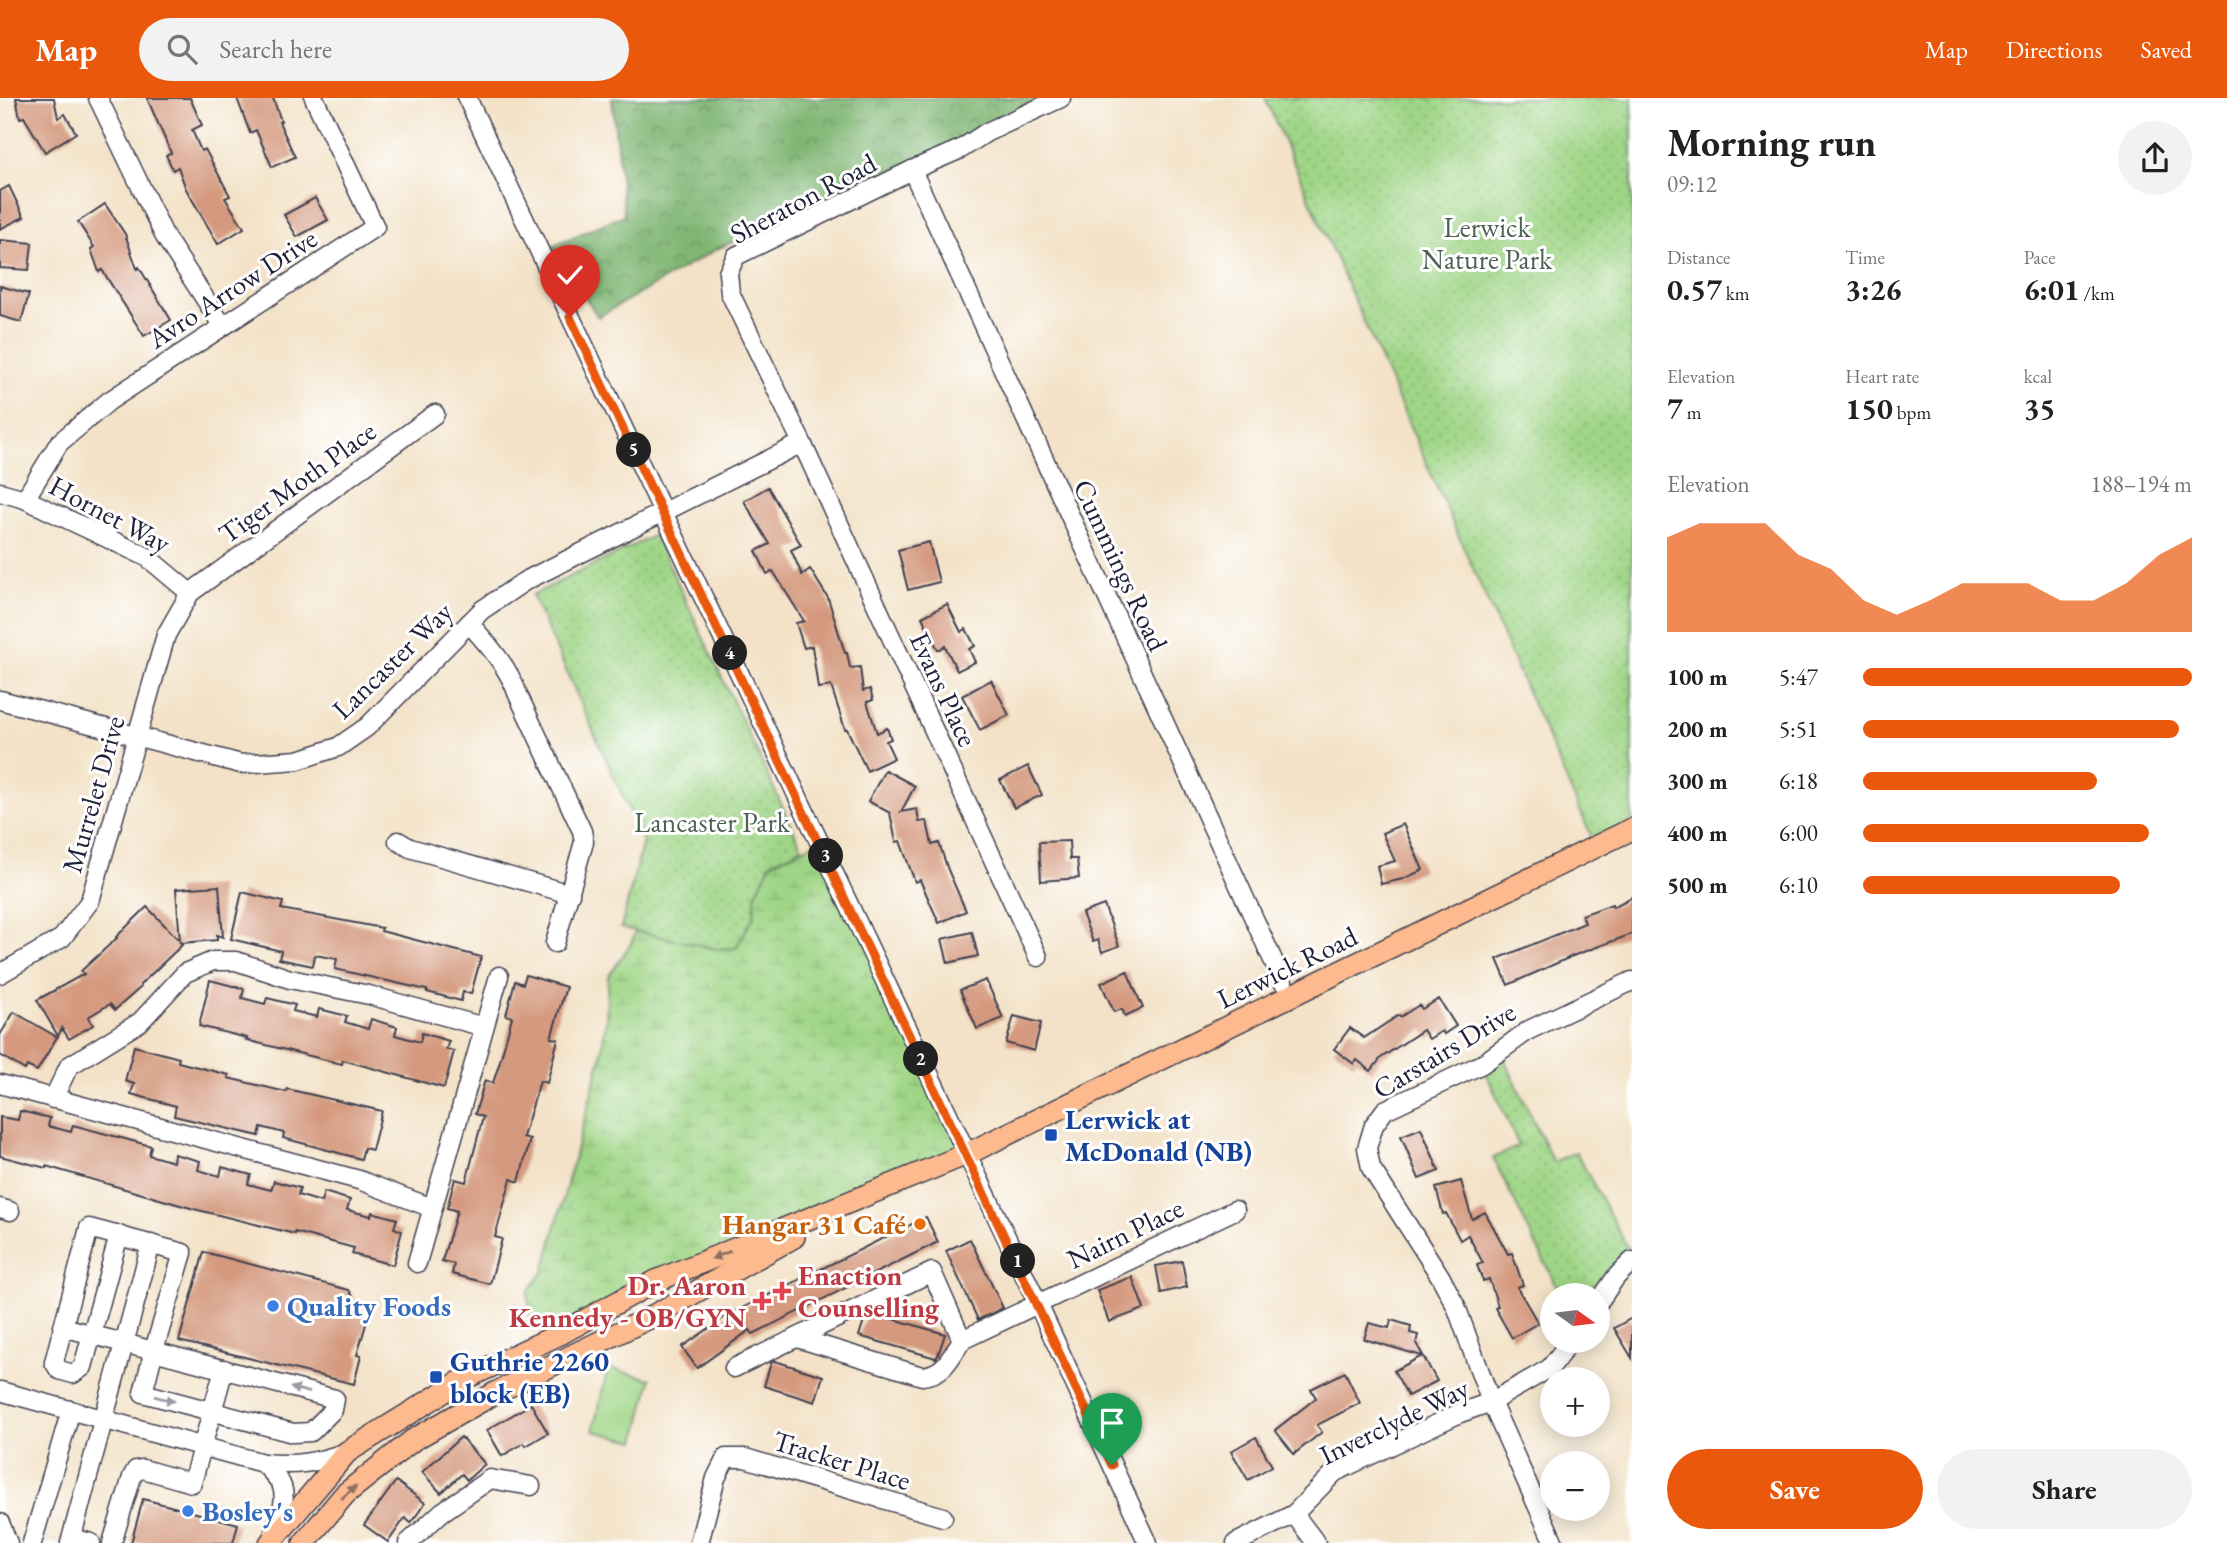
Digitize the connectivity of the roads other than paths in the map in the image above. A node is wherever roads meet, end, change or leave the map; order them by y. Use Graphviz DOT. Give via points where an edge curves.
graph roads {
  1 [pos="98,98"];
  2 [pos="314,98"];
  3 [pos="467,98"];
  4 [pos="1061,98"];
  5 [pos="912,170"];
  6 [pos="222,325"];
  7 [pos="435,414"];
  8 [pos="802,443"];
  9 [pos="0,492"];
  10 [pos="25,499"];
  11 [pos="664,513"];
  12 [pos="190,593"];
  13 [pos="468,623"];
  14 [pos="0,700"];
  15 [pos="137,737"];
  16 [pos="1632,829"];
  17 [pos="398,841"];
  18 [pos="570,894"];
  19 [pos="555,943"];
  20 [pos="1038,957"];
  21 [pos="0,974"];
  22 [pos="499,976"];
  23 [pos="1632,981"];
  24 [pos="1283,982"];
  25 [pos="484,1027"];
  26 [pos="0,1084"];
  27 [pos="53,1098"];
  28 [pos="967,1154"];
  29 [pos="875,1192"];
  30 [pos="432,1208"];
  31 [pos="1235,1210"];
  32 [pos="119,1235"];
  33 [pos="151,1244"];
  34 [pos="1632,1261"];
  35 [pos="416,1263"];
  36 [pos="1610,1286"];
  37 [pos="1038,1304"];
  38 [pos="63,1326"];
  39 [pos="92,1334"];
  40 [pos="797,1338"];
  41 [pos="962,1340"];
  42 [pos="124,1343"];
  43 [pos="154,1350"];
  44 [pos="1561,1353"];
  45 [pos="734,1368"];
  46 [pos="224,1369"];
  47 [pos="0,1391"];
  48 [pos="1491,1402"];
  49 [pos="71,1410"];
  50 [pos="212,1411"];
  51 [pos="104,1418"];
  52 [pos="202,1446"];
  53 [pos="347,1452"];
  54 [pos="263,1463"];
  55 [pos="531,1486"];
  56 [pos="1294,1514"];
  57 [pos="943,1517"];
  58 [pos="0,1523"];
  59 [pos="71,1540"];
  60 [pos="8,1543"];
  61 [pos="32,1543"];
  62 [pos="90,1543"];
  63 [pos="112,1543"];
  64 [pos="270,1543"];
  65 [pos="304,1543"];
  66 [pos="408,1543"];
  67 [pos="699,1543"];
  68 [pos="1148,1543"];
  69 [pos="1236,1543"];
  70 [pos="1316,1543"];
  71 [pos="1554,1543"];
  1 -- 6 [label="street" via="165,237"];
  2 -- 6 [label="street, Avro Arrow Drive" via="375,227"];
  3 -- 11 [label="street"];
  4 -- 5 [label="street, Sheraton Road"];
  5 -- 8 [label="street, Sheraton Road" via="736,256 728,274 730,293"];
  5 -- 24 [label="street, Cummings Road"];
  6 -- 10 [label="street, Avro Arrow Drive" via="109,401 59,443"];
  7 -- 12 [label="street, Tiger Moth Place"];
  8 -- 11 [label="street"];
  8 -- 20 [label="street, Evans Place"];
  9 -- 10 [label="street, Hornet Way"];
  10 -- 12 [label="street, Hornet Way" via="147,557"];
  11 -- 13 [label="street, Lancaster Way" via="525,581"];
  11 -- 28 [label="street"];
  12 -- 15 [label="street, Murrelet Drive" via="166,635"];
  13 -- 15 [label="street, Lancaster Way" via="368,727 338,747 299,760 241,764"];
  13 -- 18 [label="street" via="512,679 582,831 584,842"];
  14 -- 15 [label="street, Lancaster Way"];
  15 -- 21 [label="street, Murrelet Drive" via="90,901 62,938"];
  16 -- 28 [label="main road, Lerwick Road"];
  17 -- 18 [label="street"];
  18 -- 19 [label="street"];
  22 -- 25 [label="street"];
  23 -- 48 [label="street, Carstairs Drive" via="1530,1030 1482,1064 1385,1110 1374,1125 1367,1148 1371,1168 1456,1306"];
  25 -- 27 [label="street" via="290,979 236,961 213,961 185,973 139,1021 69,1066"];
  25 -- 30 [label="street"];
  26 -- 27 [label="street"];
  27 -- 30 [label="street" via="359,1180"];
  28 -- 29 [label="main road, Lerwick Road"];
  28 -- 37 [label="street"];
  29 -- 53 [label="main road, one-way" via="656,1282 466,1378"];
  65 -- 29 [label="main road, one-way" via="345,1494 413,1440 497,1392 651,1317"];
  30 -- 35 [label="street"];
  31 -- 37 [label="street, Nairn Place"];
  32 -- 33 [label="street"];
  32 -- 38 [label="street" via="89,1227"];
  32 -- 39 [label="street"];
  33 -- 42 [label="street"];
  33 -- 43 [label="street" via="183,1252"];
  34 -- 36 [label="street"];
  37 -- 41 [label="street, Nairn Place"];
  37 -- 68 [label="street"];
  38 -- 39 [label="street"];
  38 -- 39 [label="street" via="54,1362 65,1373 83,1367"];
  39 -- 42 [label="street"];
  40 -- 41 [label="street" via="922,1376 935,1375 943,1368"];
  40 -- 41 [label="street" via="932,1272"];
  40 -- 45 [label="street"];
  42 -- 43 [label="street"];
  42 -- 51 [label="street"];
  43 -- 46 [label="street"];
  43 -- 50 [label="street, one-way" via="143,1393"];
  44 -- 48 [label="street, Inverclyde Way" via="1550,1368"];
  46 -- 50 [label="street"];
  50 -- 46 [label="street, one-way" via="293,1433 311,1432 333,1410 335,1399"];
  47 -- 49 [label="street"];
  48 -- 56 [label="street, Inverclyde Way" via="1335,1472"];
  48 -- 71 [label="street, Carstairs Drive"];
  49 -- 51 [label="street"];
  49 -- 61 [label="street"];
  50 -- 52 [label="street"];
  51 -- 52 [label="street"];
  51 -- 59 [label="street"];
  52 -- 54 [label="street"];
  52 -- 63 [label="street" via="192,1483 136,1470"];
  53 -- 54 [label="street" via="314,1463"];
  53 -- 64 [label="main road"];
  54 -- 64 [label="street" via="283,1493"];
  55 -- 66 [label="street" via="490,1479 442,1512"];
  56 -- 69 [label="street, Inverclyde Way"];
  56 -- 70 [label="street"];
  57 -- 67 [label="street, Tracker Place" via="746,1458 726,1458"];
  58 -- 60 [label="street"];
  59 -- 62 [label="street"];
}
